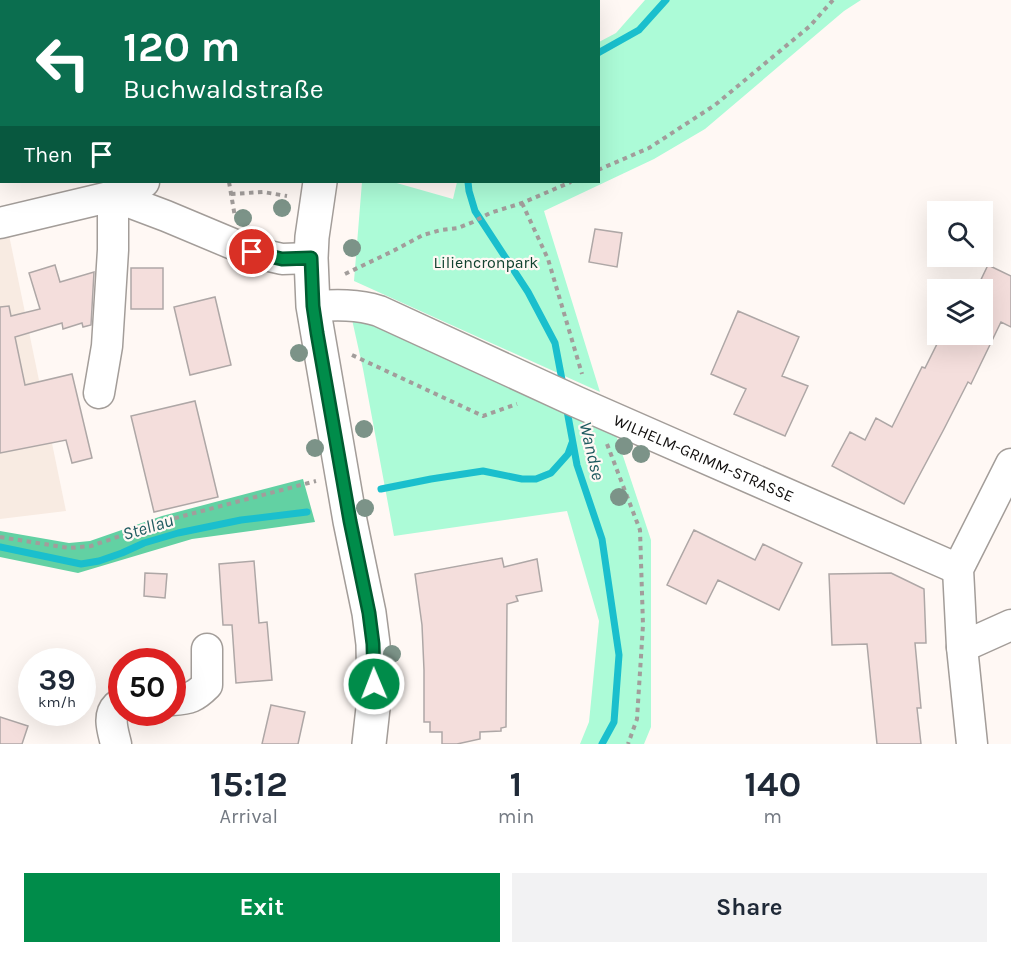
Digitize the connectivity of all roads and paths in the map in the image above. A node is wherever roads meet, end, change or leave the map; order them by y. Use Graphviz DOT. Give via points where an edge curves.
graph roads {
  1 [pos="833,0"];
  2 [pos="600,169"];
  3 [pos="142,183"];
  4 [pos="320,183"];
  5 [pos="569,183"];
  6 [pos="231,194"];
  7 [pos="113,196"];
  8 [pos="287,196"];
  9 [pos="522,203"];
  10 [pos="0,223"];
  11 [pos="311,258"];
  12 [pos="345,274"];
  13 [pos="313,306"];
  14 [pos="352,356"];
  15 [pos="99,393"];
  16 [pos="524,401"];
  17 [pos="575,401"];
  18 [pos="1011,464"];
  19 [pos="312,481"];
  20 [pos="0,537"];
  21 [pos="958,569"];
  22 [pos="1011,625"];
  23 [pos="962,647"];
  24 [pos="207,649"];
  25 [pos="186,700"];
  26 [pos="112,726"];
  27 [pos="116,744"];
  28 [pos="369,744"];
  29 [pos="628,744"];
  30 [pos="972,744"];
  1 -- 2 [label="path" via="810,26 714,105 649,148"];
  3 -- 7 [label="street"];
  4 -- 11 [label="main road"];
  5 -- 9 [label="path"];
  6 -- 8 [label="path" via="263,192"];
  7 -- 10 [label="street"];
  7 -- 11 [label="street" via="252,252 282,259"];
  7 -- 15 [label="street" via="107,346"];
  9 -- 12 [label="path" via="458,228 423,235"];
  9 -- 17 [label="path" via="548,259"];
  11 -- 13 [label="main road"];
  13 -- 17 [label="street, WILHELM-GRIMM-STRASSE" via="347,305 379,311"];
  13 -- 28 [label="main road" via="373,644 374,699"];
  14 -- 16 [label="path" via="483,416"];
  17 -- 21 [label="street, WILHELM-GRIMM-STRASSE"];
  17 -- 29 [label="path" via="640,530 643,625 637,719"];
  18 -- 21 [label="street"];
  19 -- 20 [label="path" via="164,521 91,546 69,548"];
  21 -- 23 [label="street"];
  22 -- 23 [label="street"];
  23 -- 30 [label="street"];
  24 -- 25 [label="street" via="207,685"];
  26 -- 27 [label="street"];
}
